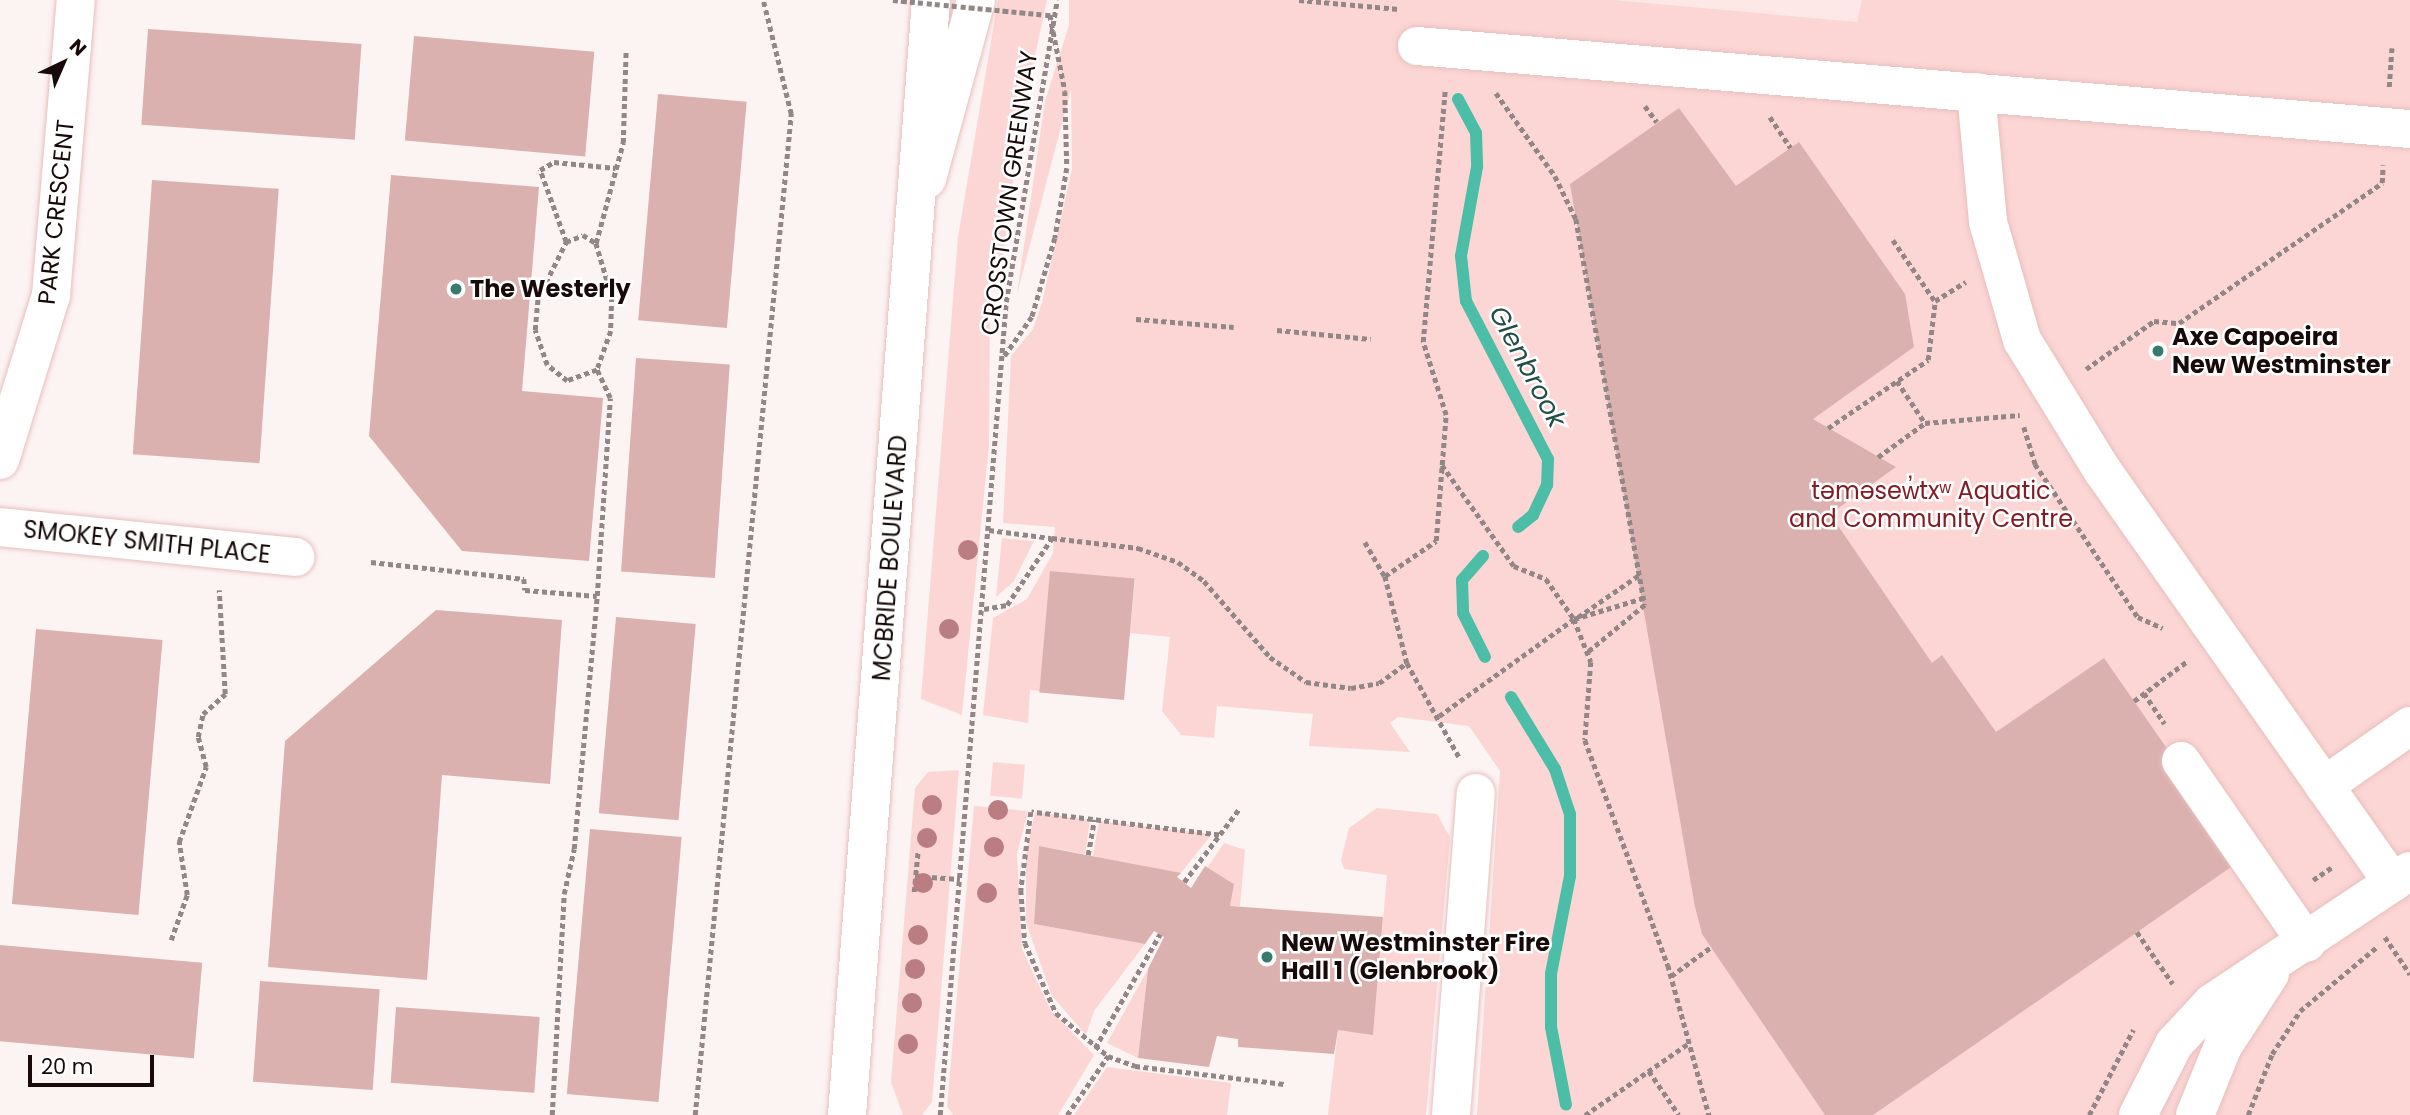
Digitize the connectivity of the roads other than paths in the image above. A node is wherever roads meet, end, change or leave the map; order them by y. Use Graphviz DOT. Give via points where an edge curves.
graph roads {
  1 [pos="76,0"];
  2 [pos="931,0"];
  3 [pos="976,0"];
  4 [pos="1417,46"];
  5 [pos="1976,92"];
  6 [pos="2410,129"];
  7 [pos="914,225"];
  8 [pos="0,460"];
  9 [pos="0,527"];
  10 [pos="295,557"];
  11 [pos="2410,726"];
  12 [pos="2181,761"];
  13 [pos="2324,786"];
  14 [pos="1476,793"];
  15 [pos="2401,877"];
  16 [pos="2292,953"];
  17 [pos="847,1115"];
  18 [pos="1451,1115"];
  19 [pos="2138,1115"];
  20 [pos="2195,1115"];
  1 -- 8 [label="main road, PARK CRESCENT" via="51,295"];
  2 -- 7 [label="main road, MCBRIDE BOULEVARD"];
  3 -- 7 [label="main road"];
  4 -- 5 [label="main road"];
  5 -- 6 [label="main road"];
  5 -- 13 [label="main road" via="1988,222 2022,340 2052,394"];
  7 -- 17 [label="main road, MCBRIDE BOULEVARD"];
  9 -- 10 [label="main road, SMOKEY SMITH PLACE"];
  11 -- 13 [label="main road"];
  12 -- 16 [label="main road"];
  13 -- 15 [label="main road"];
  14 -- 18 [label="main road"];
  15 -- 16 [label="main road"];
  16 -- 19 [label="main road" via="2212,1003 2174,1044"];
  16 -- 20 [label="main road" via="2222,1046"];
}
